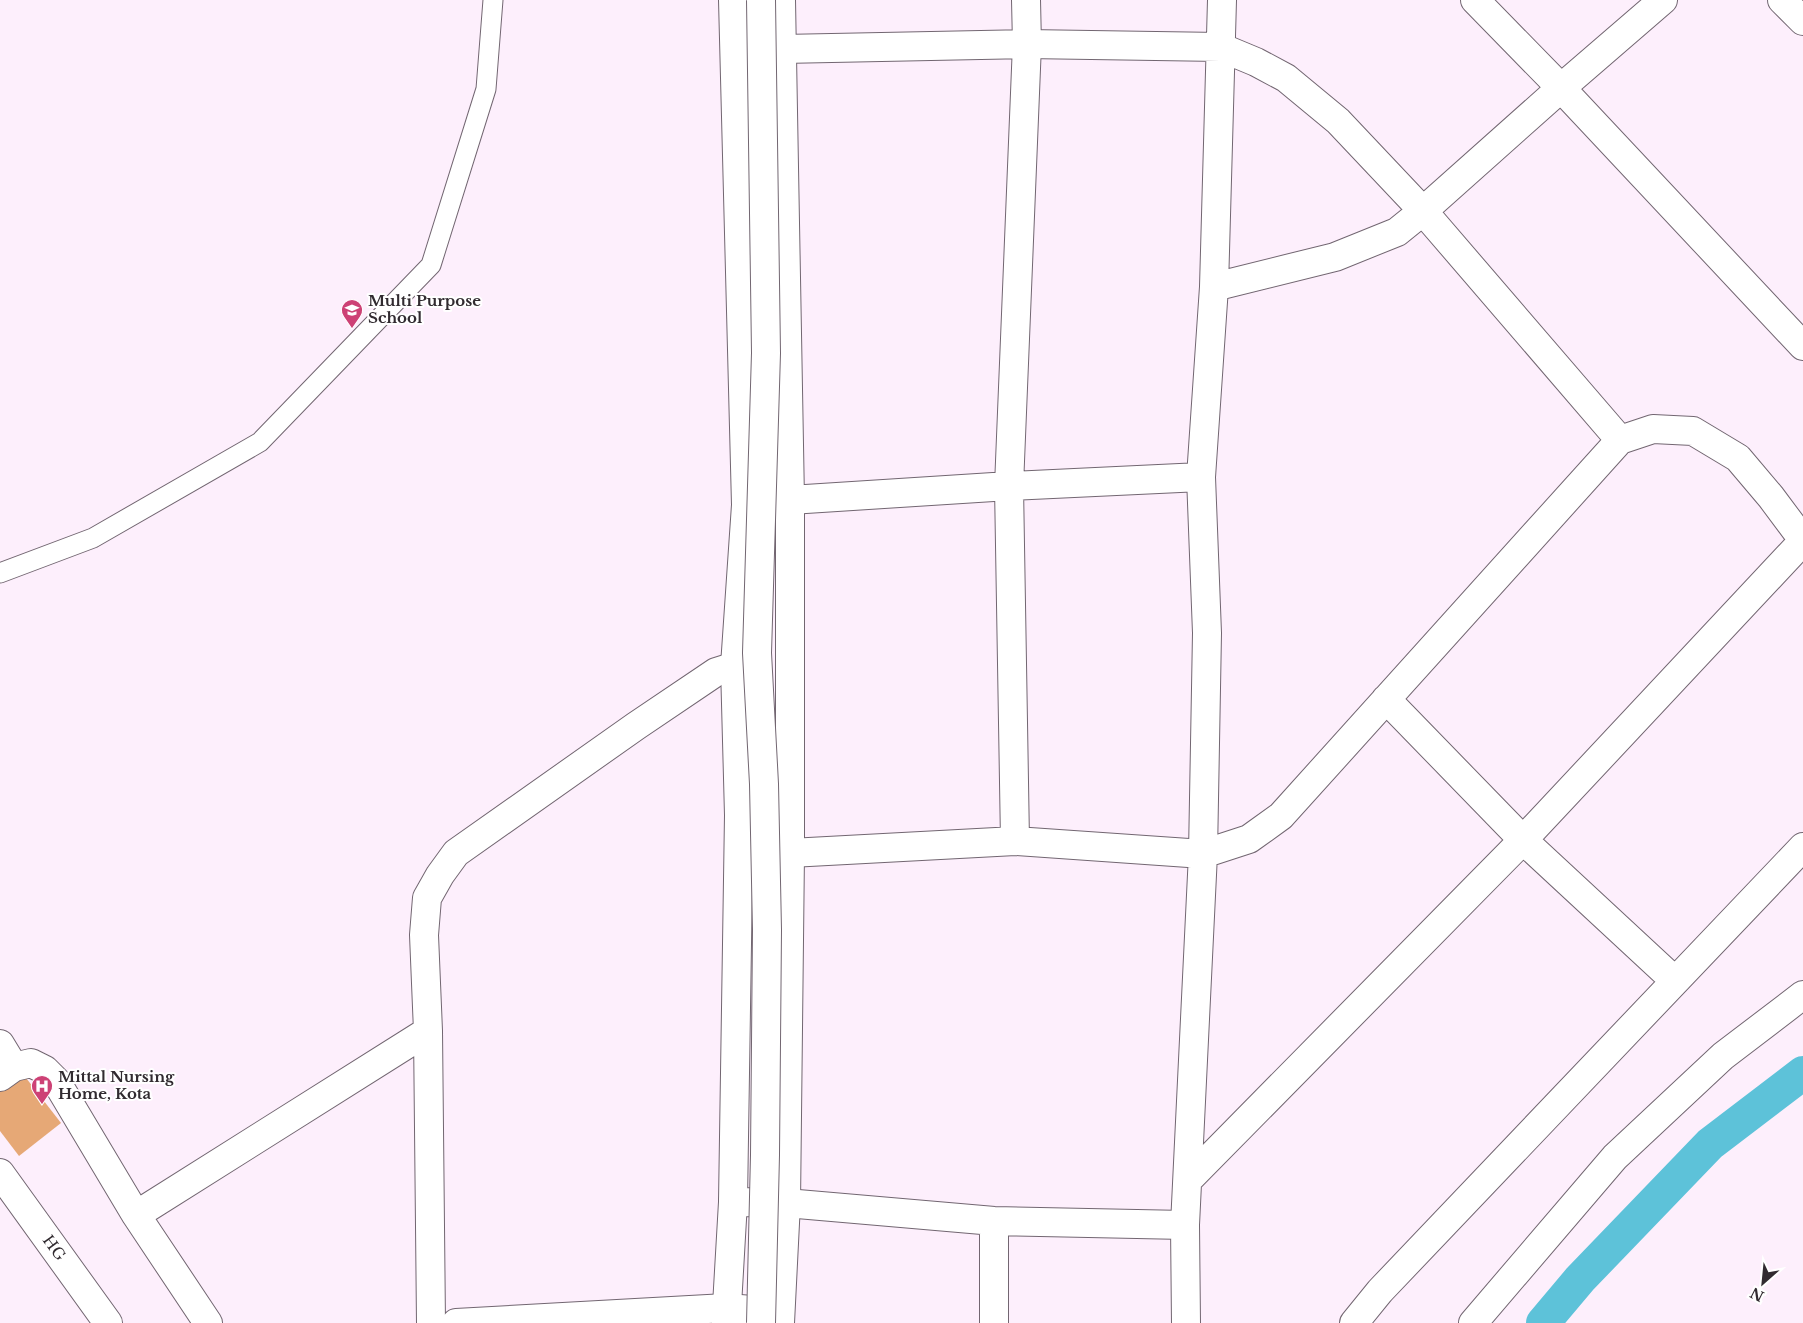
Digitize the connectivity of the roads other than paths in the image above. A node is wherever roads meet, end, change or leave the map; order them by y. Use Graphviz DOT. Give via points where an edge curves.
graph roads {
  1 [pos="493,0"];
  2 [pos="734,0"];
  3 [pos="761,0"];
  4 [pos="781,0"];
  5 [pos="1026,0"];
  6 [pos="1222,0"];
  7 [pos="1475,0"];
  8 [pos="1663,0"];
  9 [pos="1782,0"];
  10 [pos="1803,22"];
  11 [pos="1027,44"];
  12 [pos="1220,47"];
  13 [pos="782,49"];
  14 [pos="1561,88"];
  15 [pos="1423,211"];
  16 [pos="1214,287"];
  17 [pos="1803,346"];
  18 [pos="1620,440"];
  19 [pos="1201,477"];
  20 [pos="1009,486"];
  21 [pos="790,500"];
  22 [pos="746,505"];
  23 [pos="1803,541"];
  24 [pos="0,573"];
  25 [pos="734,666"];
  26 [pos="1386,700"];
  27 [pos="1523,840"];
  28 [pos="1015,841"];
  29 [pos="1803,847"];
  30 [pos="790,853"];
  31 [pos="1202,854"];
  32 [pos="1675,981"];
  33 [pos="1803,995"];
  34 [pos="428,1031"];
  35 [pos="0,1044"];
  36 [pos="7,1072"];
  37 [pos="0,1172"];
  38 [pos="1188,1180"];
  39 [pos="733,1202"];
  40 [pos="786,1204"];
  41 [pos="136,1215"];
  42 [pos="994,1221"];
  43 [pos="1184,1226"];
  44 [pos="726,1315"];
  45 [pos="774,1319"];
  46 [pos="108,1323"];
  47 [pos="208,1323"];
  48 [pos="431,1323"];
  49 [pos="456,1323"];
  50 [pos="994,1323"];
  51 [pos="1186,1323"];
  52 [pos="1354,1323"];
  53 [pos="1473,1323"];
  1 -- 24 [label="lane" via="486,89 431,265 260,442 93,538"];
  2 -- 22 [label="street"];
  3 -- 45 [label="street, bridge" via="766,352 757,653 768,930 765,1155"];
  4 -- 13 [label="street"];
  5 -- 11 [label="street"];
  6 -- 12 [label="street"];
  7 -- 14 [label="street"];
  8 -- 14 [label="street"];
  9 -- 10 [label="street"];
  11 -- 12 [label="street"];
  11 -- 13 [label="street"];
  11 -- 20 [label="street"];
  12 -- 15 [label="street" via="1286,78 1338,121"];
  12 -- 16 [label="street"];
  13 -- 21 [label="street"];
  14 -- 15 [label="street"];
  14 -- 17 [label="street"];
  15 -- 16 [label="street" via="1397,232 1335,257"];
  15 -- 18 [label="street"];
  16 -- 19 [label="street"];
  18 -- 23 [label="street" via="1654,429 1692,430 1738,458 1772,497"];
  18 -- 26 [label="street"];
  19 -- 20 [label="street"];
  19 -- 31 [label="street" via="1207,633"];
  20 -- 21 [label="street"];
  20 -- 28 [label="street"];
  21 -- 22 [label="street"];
  21 -- 30 [label="street"];
  22 -- 25 [label="street"];
  23 -- 27 [label="street"];
  25 -- 34 [label="street" via="716,672 456,853 427,898 424,935"];
  25 -- 39 [label="street" via="739,815"];
  26 -- 27 [label="street"];
  26 -- 31 [label="street" via="1281,816 1249,839"];
  27 -- 32 [label="street"];
  27 -- 38 [label="street"];
  28 -- 30 [label="street"];
  28 -- 31 [label="street"];
  29 -- 32 [label="street"];
  30 -- 40 [label="street"];
  31 -- 38 [label="street"];
  32 -- 52 [label="street" via="1380,1291"];
  33 -- 53 [label="street" via="1723,1056 1615,1158"];
  34 -- 41 [label="street"];
  34 -- 48 [label="street"];
  35 -- 36 [label="street"];
  36 -- 41 [label="street" via="31,1063 56,1081"];
  37 -- 46 [label="street, HG"];
  38 -- 43 [label="street"];
  39 -- 40 [label="street"];
  39 -- 44 [label="street"];
  40 -- 42 [label="street"];
  40 -- 45 [label="street"];
  41 -- 47 [label="street"];
  42 -- 43 [label="street"];
  42 -- 50 [label="street"];
  43 -- 51 [label="street"];
  44 -- 45 [label="street"];
  44 -- 49 [label="street"];
}
